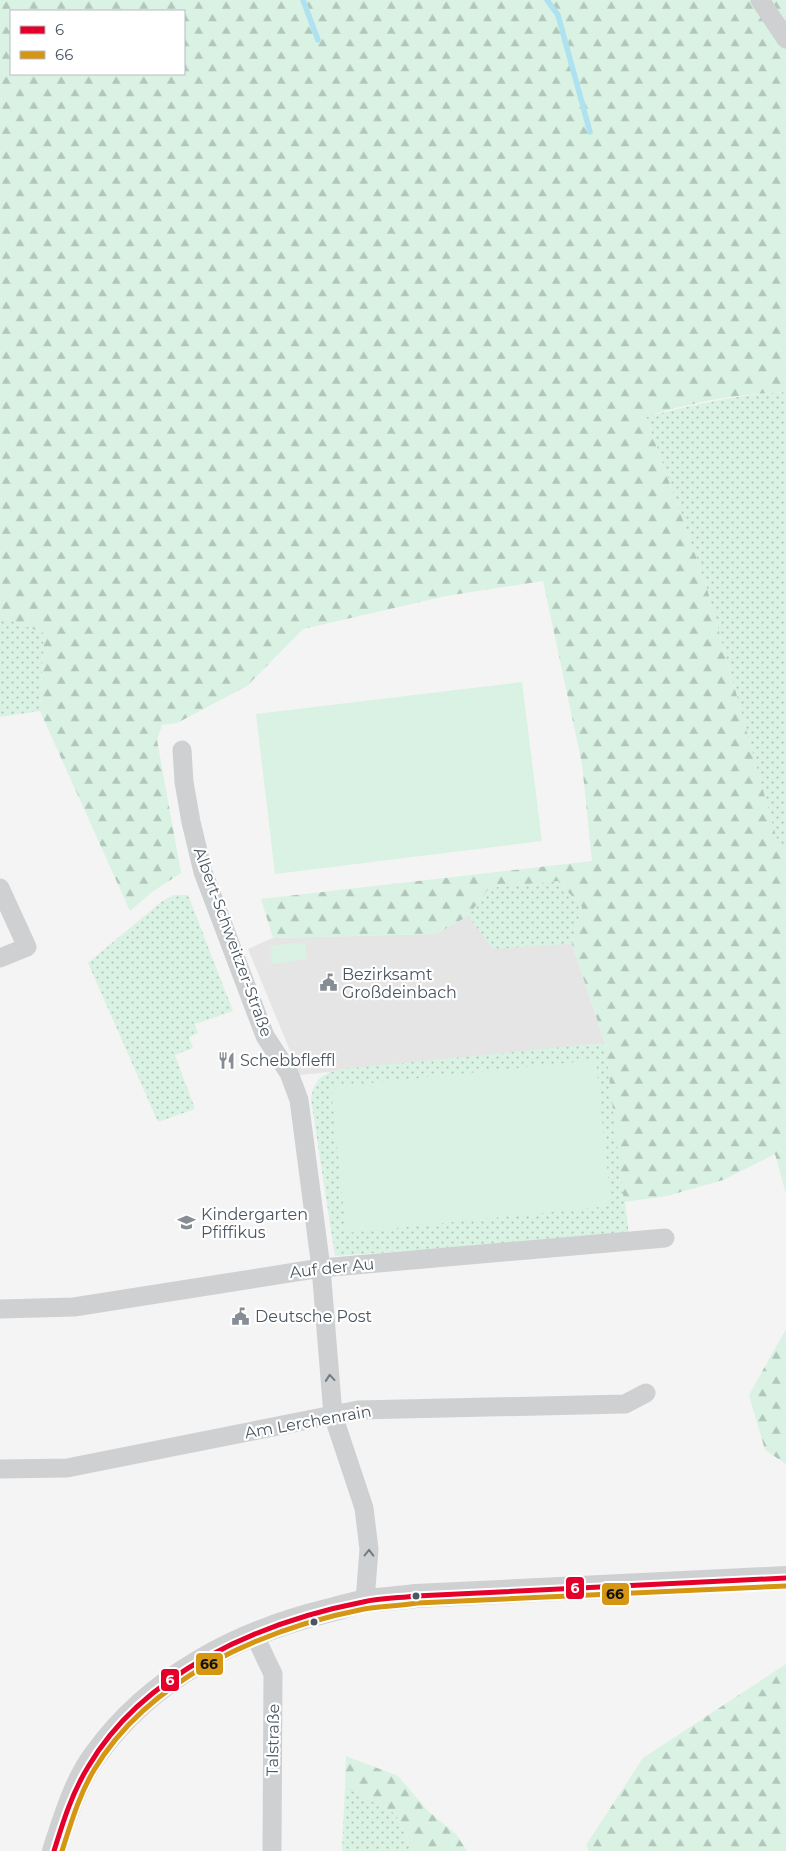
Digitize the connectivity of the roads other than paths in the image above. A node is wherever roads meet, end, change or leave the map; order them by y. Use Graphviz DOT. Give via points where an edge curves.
graph roads {
  1 [pos="760,0"];
  2 [pos="786,39"];
  3 [pos="182,750"];
  4 [pos="0,888"];
  5 [pos="0,958"];
  6 [pos="665,1238"];
  7 [pos="321,1268"];
  8 [pos="0,1309"];
  9 [pos="646,1393"];
  10 [pos="333,1415"];
  11 [pos="0,1468"];
  12 [pos="786,1578"];
  13 [pos="365,1601"];
  14 [pos="254,1634"];
  15 [pos="54,1851"];
  16 [pos="272,1851"];
  1 -- 2 [label="street"];
  3 -- 7 [label="street, Albert-Schweitzer-Straße" via="184,782 203,872 265,1036 289,1073 298,1100"];
  4 -- 5 [label="street" via="27,947"];
  6 -- 7 [label="street, Auf der Au"];
  7 -- 8 [label="street, Auf der Au" via="74,1307"];
  10 -- 7 [label="street, Albert-Schweitzer-Straße, one-way"];
  9 -- 10 [label="street, Am Lerchenrain" via="624,1404 358,1410"];
  10 -- 11 [label="street, Am Lerchenrain" via="67,1468"];
  13 -- 10 [label="street, Albert-Schweitzer-Straße, one-way" via="370,1549 364,1508"];
  12 -- 13 [label="street"];
  13 -- 14 [label="street"];
  14 -- 15 [label="street" via="178,1674 137,1707 95,1754 71,1800"];
  14 -- 16 [label="street, Talstraße" via="273,1674"];
}
